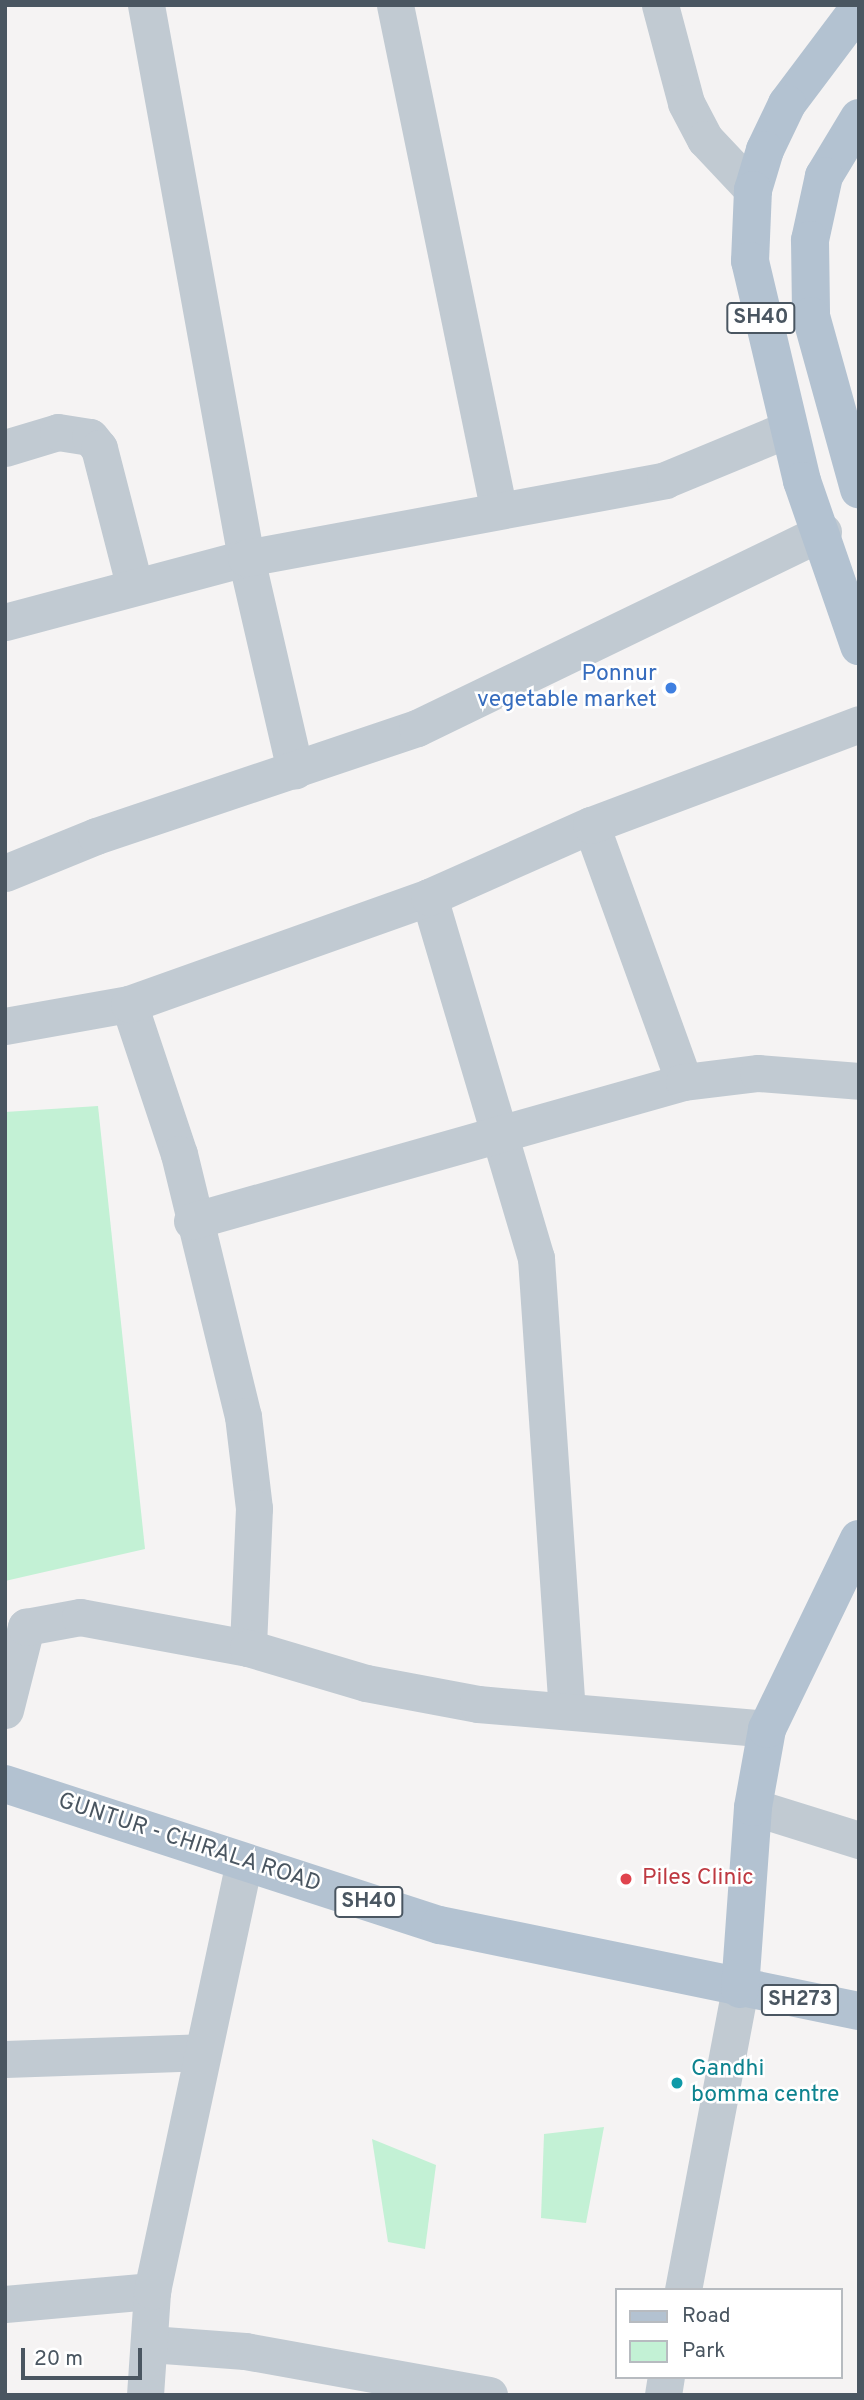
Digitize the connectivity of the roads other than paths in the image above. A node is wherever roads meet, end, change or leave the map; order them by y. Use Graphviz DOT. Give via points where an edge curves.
graph roads {
  1 [pos="146,5"];
  2 [pos="395,5"];
  3 [pos="660,5"];
  4 [pos="859,8"];
  5 [pos="859,118"];
  6 [pos="753,190"];
  7 [pos="788,429"];
  8 [pos="5,448"];
  9 [pos="859,489"];
  10 [pos="498,506"];
  11 [pos="823,533"];
  12 [pos="246,558"];
  13 [pos="134,584"];
  14 [pos="5,622"];
  15 [pos="859,646"];
  16 [pos="859,724"];
  17 [pos="295,770"];
  18 [pos="592,825"];
  19 [pos="5,873"];
  20 [pos="429,897"];
  21 [pos="128,1004"];
  22 [pos="5,1026"];
  23 [pos="859,1081"];
  24 [pos="684,1082"];
  25 [pos="501,1138"];
  26 [pos="192,1221"];
  27 [pos="859,1539"];
  28 [pos="248,1647"];
  29 [pos="568,1707"];
  30 [pos="5,1710"];
  31 [pos="767,1729"];
  32 [pos="5,1784"];
  33 [pos="753,1807"];
  34 [pos="859,1840"];
  35 [pos="244,1863"];
  36 [pos="740,1989"];
  37 [pos="859,2011"];
  38 [pos="201,2052"];
  39 [pos="5,2059"];
  40 [pos="683,2288"];
  41 [pos="152,2291"];
  42 [pos="5,2304"];
  43 [pos="150,2344"];
  44 [pos="145,2395"];
  45 [pos="489,2395"];
  1 -- 12 [label="street"];
  2 -- 10 [label="street"];
  3 -- 6 [label="street" via="686,103 705,139"];
  4 -- 6 [label="main road, SH40" via="787,104"];
  5 -- 9 [label="main road, SH40" via="824,176 810,240 811,316"];
  6 -- 7 [label="main road, SH40" via="750,261"];
  7 -- 10 [label="street" via="665,480"];
  7 -- 11 [label="main road, SH40"];
  8 -- 13 [label="street" via="58,432 90,437 99,448"];
  10 -- 12 [label="street"];
  11 -- 15 [label="main road, SH40"];
  11 -- 17 [label="street" via="417,728"];
  12 -- 13 [label="street"];
  12 -- 17 [label="street"];
  13 -- 14 [label="street"];
  16 -- 18 [label="street"];
  17 -- 19 [label="street"];
  18 -- 20 [label="street"];
  18 -- 24 [label="street"];
  20 -- 21 [label="street"];
  20 -- 25 [label="street"];
  21 -- 22 [label="street"];
  21 -- 26 [label="street" via="179,1154"];
  23 -- 24 [label="street" via="758,1073"];
  24 -- 25 [label="street" via="592,1105"];
  25 -- 26 [label="street"];
  25 -- 29 [label="street" via="536,1258"];
  26 -- 28 [label="street" via="243,1416 254,1508"];
  27 -- 31 [label="main road"];
  28 -- 29 [label="street" via="478,1704"];
  28 -- 30 [label="street" via="80,1616 26,1627"];
  29 -- 31 [label="street"];
  31 -- 33 [label="main road"];
  32 -- 35 [label="main road, GUNTUR - CHIRALA ROAD / SH40"];
  33 -- 34 [label="street"];
  33 -- 36 [label="main road"];
  35 -- 36 [label="main road, GUNTUR - CHIRALA ROAD / SH40" via="440,1924"];
  35 -- 38 [label="street"];
  36 -- 37 [label="main road, GUNTUR - CHIRALA ROAD / SH273"];
  36 -- 40 [label="street"];
  38 -- 39 [label="street"];
  38 -- 41 [label="street"];
  41 -- 42 [label="street"];
  41 -- 43 [label="street"];
  43 -- 44 [label="street"];
  43 -- 45 [label="street" via="245,2351"];
}
